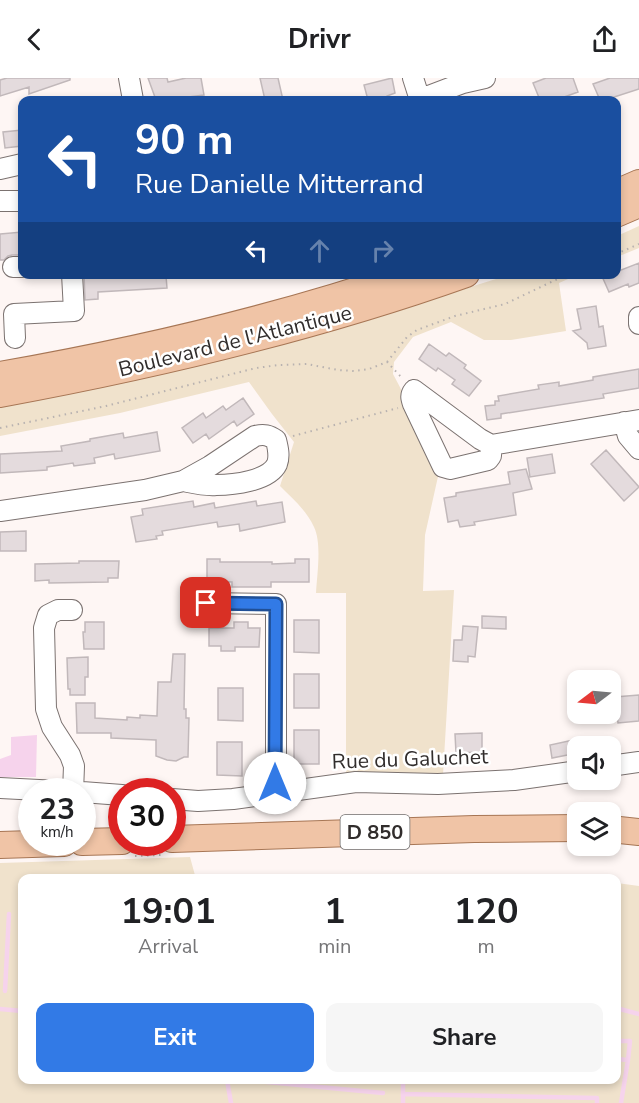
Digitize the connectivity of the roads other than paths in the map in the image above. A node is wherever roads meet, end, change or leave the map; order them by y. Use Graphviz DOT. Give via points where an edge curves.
graph roads {
  1 [pos="129,78"];
  2 [pos="413,78"];
  3 [pos="485,78"];
  4 [pos="132,96"];
  5 [pos="418,96"];
  6 [pos="429,96"];
  7 [pos="18,165"];
  8 [pos="0,169"];
  9 [pos="639,183"];
  10 [pos="621,192"];
  11 [pos="0,201"];
  12 [pos="18,201"];
  13 [pos="639,204"];
  14 [pos="621,212"];
  15 [pos="72,279"];
  16 [pos="391,279"];
  17 [pos="451,279"];
  18 [pos="639,317"];
  19 [pos="639,324"];
  20 [pos="15,338"];
  21 [pos="0,375"];
  22 [pos="0,394"];
  23 [pos="632,421"];
  24 [pos="491,445"];
  25 [pos="639,449"];
  26 [pos="183,481"];
  27 [pos="0,511"];
  28 [pos="206,603"];
  29 [pos="72,610"];
  30 [pos="639,762"];
  31 [pos="621,764"];
  32 [pos="567,773"];
  33 [pos="74,778"];
  34 [pos="0,788"];
  35 [pos="18,789"];
  36 [pos="276,792"];
  37 [pos="186,800"];
  38 [pos="567,828"];
  39 [pos="621,830"];
  40 [pos="639,832"];
  41 [pos="186,839"];
  42 [pos="18,844"];
  43 [pos="0,845"];
  1 -- 4 [label="street"];
  2 -- 5 [label="street"];
  3 -- 6 [label="street"];
  7 -- 8 [label="street"];
  9 -- 10 [label="main road"];
  11 -- 12 [label="street"];
  13 -- 14 [label="main road"];
  15 -- 20 [label="street" via="74,311 14,314"];
  16 -- 21 [label="main road, Boulevard de l'Atlantique" via="214,330"];
  17 -- 22 [label="main road, Boulevard de l'Atlantique" via="250,340"];
  18 -- 19 [label="street"];
  23 -- 24 [label="street"];
  23 -- 25 [label="street" via="628,436"];
  24 -- 24 [label="street" via="480,439 414,397 443,467 450,469 488,460"];
  26 -- 26 [label="street" via="255,436 262,434 276,440 277,463 272,471 255,480 215,485"];
  26 -- 27 [label="street"];
  28 -- 36 [label="street" via="276,604"];
  29 -- 33 [label="street" via="48,615 44,628 46,709 52,727 70,755"];
  30 -- 31 [label="street"];
  32 -- 36 [label="street, Rue du Galuchet" via="438,784 356,782"];
  34 -- 35 [label="street"];
  36 -- 37 [label="street, Rue du Galuchet" via="233,799"];
  38 -- 41 [label="main road, D 850"];
  39 -- 40 [label="main road"];
  42 -- 43 [label="main road"];
}
